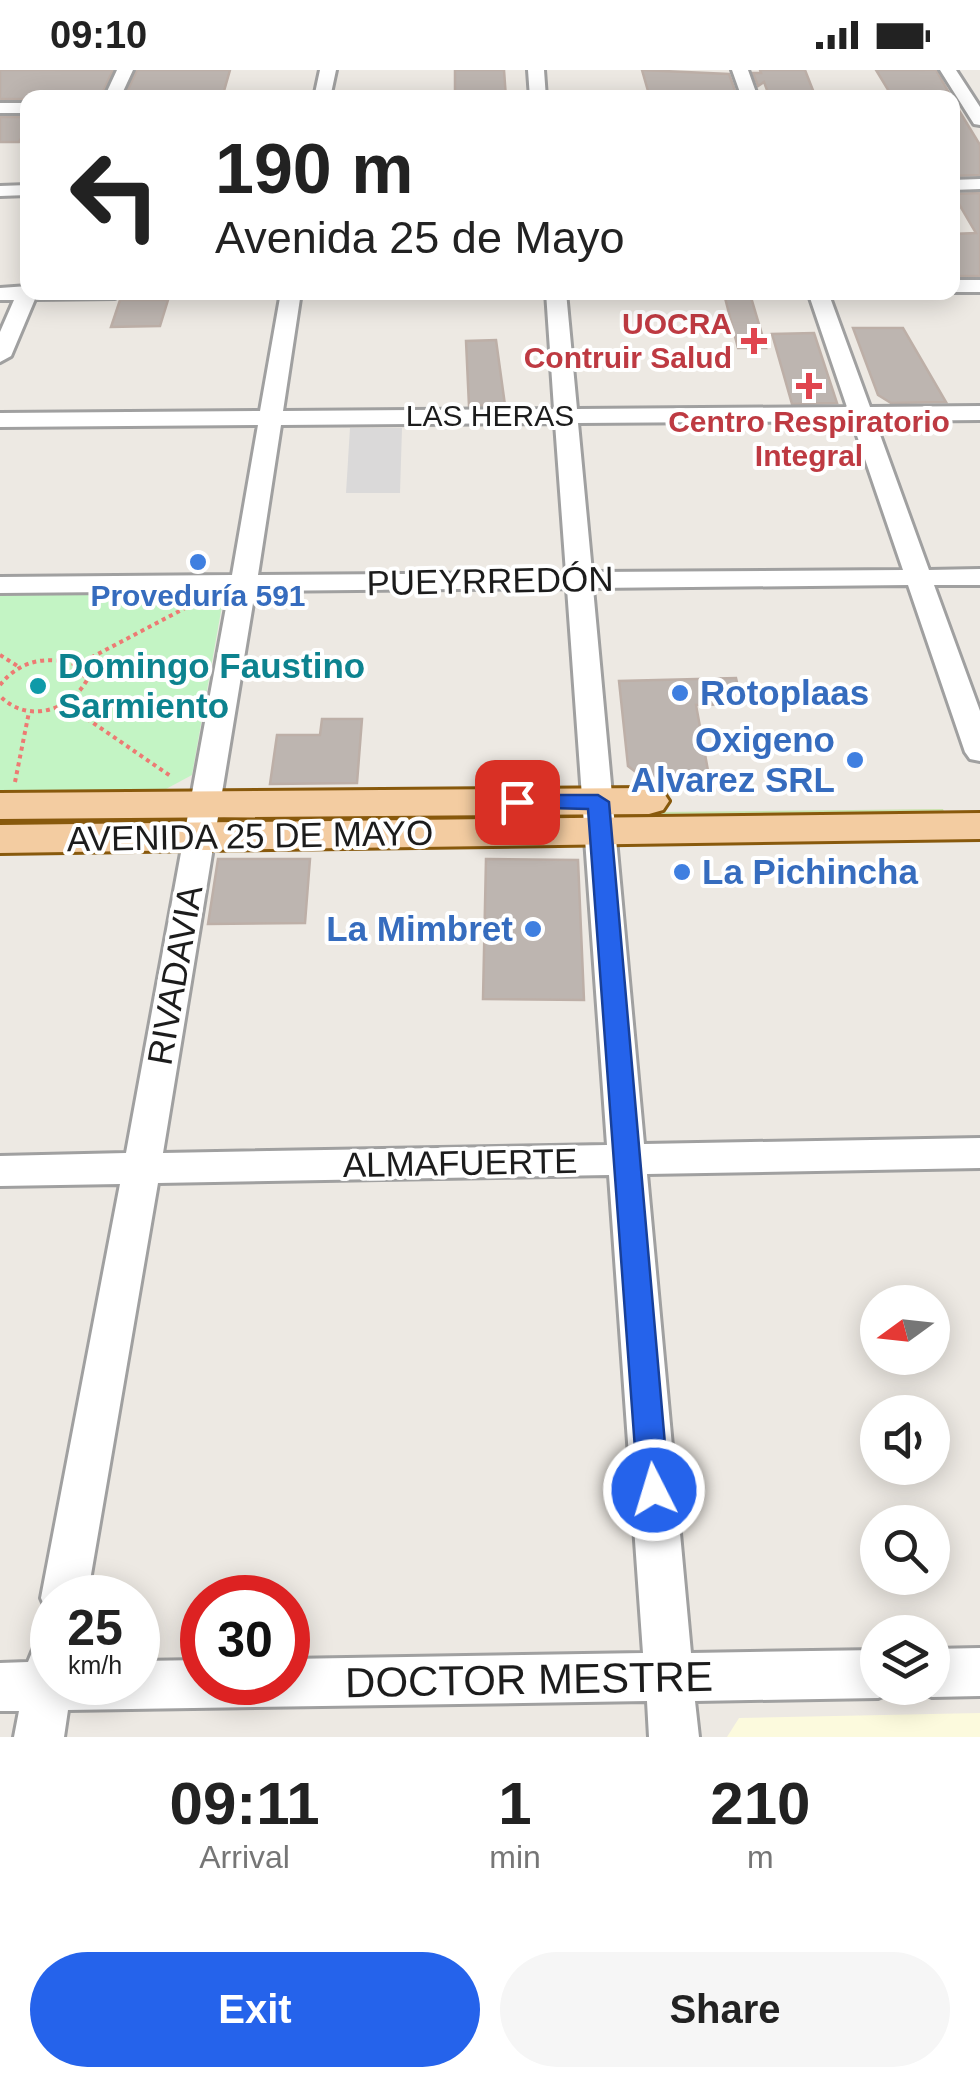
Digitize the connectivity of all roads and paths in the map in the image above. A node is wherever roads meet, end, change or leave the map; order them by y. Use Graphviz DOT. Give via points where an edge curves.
graph roads {
  1 [pos="967,102"];
  2 [pos="980,120"];
  3 [pos="25,300"];
  4 [pos="290,300"];
  5 [pos="557,300"];
  6 [pos="821,300"];
  7 [pos="0,356"];
  8 [pos="980,413"];
  9 [pos="860,414"];
  10 [pos="568,416"];
  11 [pos="268,417"];
  12 [pos="0,420"];
  13 [pos="980,576"];
  14 [pos="917,577"];
  15 [pos="581,580"];
  16 [pos="246,584"];
  17 [pos="0,585"];
  18 [pos="198,602"];
  19 [pos="0,655"];
  20 [pos="77,665"];
  21 [pos="19,667"];
  22 [pos="0,685"];
  23 [pos="1,700"];
  24 [pos="67,705"];
  25 [pos="29,712"];
  26 [pos="980,752"];
  27 [pos="980,798"];
  28 [pos="6,799"];
  29 [pos="196,809"];
  30 [pos="599,816"];
  31 [pos="980,826"];
  32 [pos="0,840"];
  33 [pos="980,1153"];
  34 [pos="627,1159"];
  35 [pos="141,1168"];
  36 [pos="0,1170"];
  37 [pos="68,1575"];
  38 [pos="980,1672"];
  39 [pos="950,1673"];
  40 [pos="860,1674"];
  41 [pos="160,1675"];
  42 [pos="669,1677"];
  43 [pos="30,1679"];
  44 [pos="0,1687"];
  45 [pos="45,1705"];
  46 [pos="39,1737"];
  47 [pos="674,1737"];
  1 -- 2 [label="street"];
  3 -- 7 [label="street"];
  4 -- 11 [label="street, RIVADAVIA"];
  5 -- 10 [label="street"];
  6 -- 9 [label="street"];
  8 -- 9 [label="street, LAS HERAS"];
  9 -- 10 [label="street, LAS HERAS"];
  9 -- 14 [label="street"];
  10 -- 11 [label="street, LAS HERAS"];
  10 -- 15 [label="street"];
  11 -- 12 [label="street, LAS HERAS"];
  11 -- 16 [label="street, RIVADAVIA"];
  13 -- 14 [label="street, PUEYRREDÓN"];
  14 -- 15 [label="street, PUEYRREDÓN"];
  14 -- 26 [label="street"];
  15 -- 16 [label="street, PUEYRREDÓN"];
  15 -- 30 [label="street"];
  16 -- 17 [label="street, PUEYRREDÓN"];
  16 -- 29 [label="street, RIVADAVIA"];
  18 -- 20 [label="path"];
  19 -- 21 [label="path"];
  20 -- 21 [label="path" via="56,660"];
  20 -- 24 [label="path" via="86,689"];
  21 -- 22 [label="path"];
  23 -- 25 [label="path"];
  24 -- 25 [label="path"];
  24 -- 29 [label="path"];
  25 -- 28 [label="path"];
  27 -- 30 [label="main road, AVENIDA 25 DE MAYO"];
  28 -- 29 [label="main road, AVENIDA 25 DE MAYO"];
  29 -- 30 [label="main road, AVENIDA 25 DE MAYO"];
  29 -- 32 [label="main road, AVENIDA 25 DE MAYO"];
  29 -- 35 [label="street, RIVADAVIA"];
  30 -- 31 [label="main road, AVENIDA 25 DE MAYO"];
  30 -- 34 [label="street"];
  33 -- 34 [label="street, ALMAFUERTE"];
  34 -- 35 [label="street, ALMAFUERTE"];
  34 -- 42 [label="street"];
  35 -- 36 [label="street, ALMAFUERTE"];
  35 -- 37 [label="street, RIVADAVIA"];
  38 -- 39 [label="street"];
  40 -- 42 [label="street, DOCTOR MESTRE"];
  41 -- 42 [label="street, DOCTOR MESTRE"];
  42 -- 47 [label="street"];
  43 -- 44 [label="street, DOCTOR MESTRE"];
  45 -- 46 [label="street"];
}
